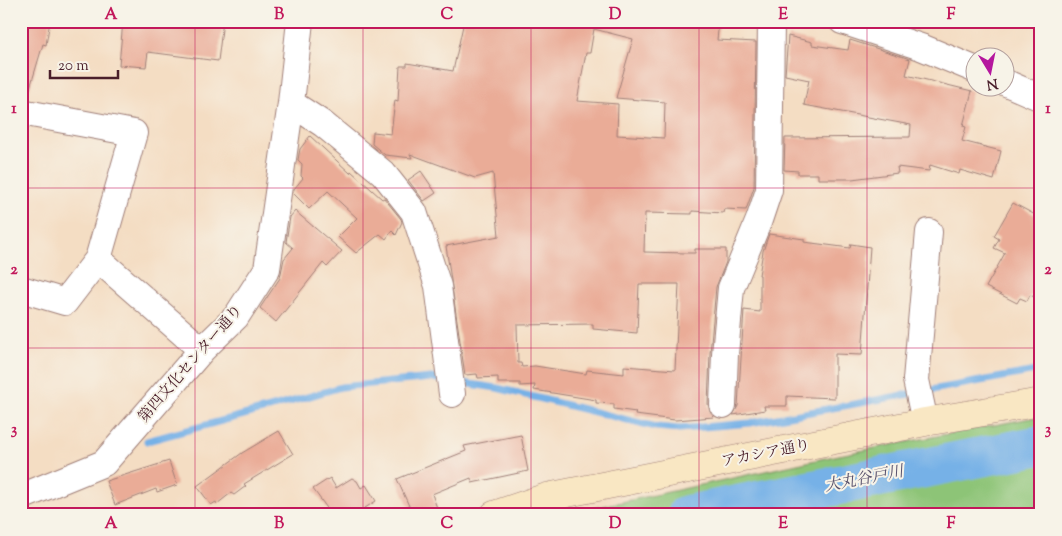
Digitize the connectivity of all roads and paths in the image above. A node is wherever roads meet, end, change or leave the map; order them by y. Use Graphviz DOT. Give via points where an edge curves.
graph roads {
  1 [pos="300,21"];
  2 [pos="771,21"];
  3 [pos="855,23"];
  4 [pos="964,65"];
  5 [pos="1014,86"];
  6 [pos="1041,98"];
  7 [pos="291,103"];
  8 [pos="21,112"];
  9 [pos="929,232"];
  10 [pos="98,259"];
  11 [pos="21,289"];
  12 [pos="202,350"];
  13 [pos="452,394"];
  14 [pos="1041,402"];
  15 [pos="723,405"];
  16 [pos="924,414"];
  17 [pos="21,497"];
  18 [pos="494,515"];
  1 -- 7 [label="street, 第四文化センター通り"];
  2 -- 15 [label="street" via="769,190 731,288"];
  3 -- 4 [label="street"];
  5 -- 6 [label="street"];
  7 -- 12 [label="street, 第四文化センター通り" via="267,269 236,318"];
  7 -- 13 [label="street" via="323,124 383,173 414,212 438,286"];
  8 -- 10 [label="street" via="134,134"];
  9 -- 16 [label="street" via="916,380"];
  10 -- 11 [label="street" via="65,302"];
  10 -- 12 [label="street"];
  12 -- 17 [label="street, 第四文化センター通り" via="104,464"];
  14 -- 16 [label="street, アカシア通り"];
  16 -- 18 [label="street, アカシア通り" via="547,497"];
}
